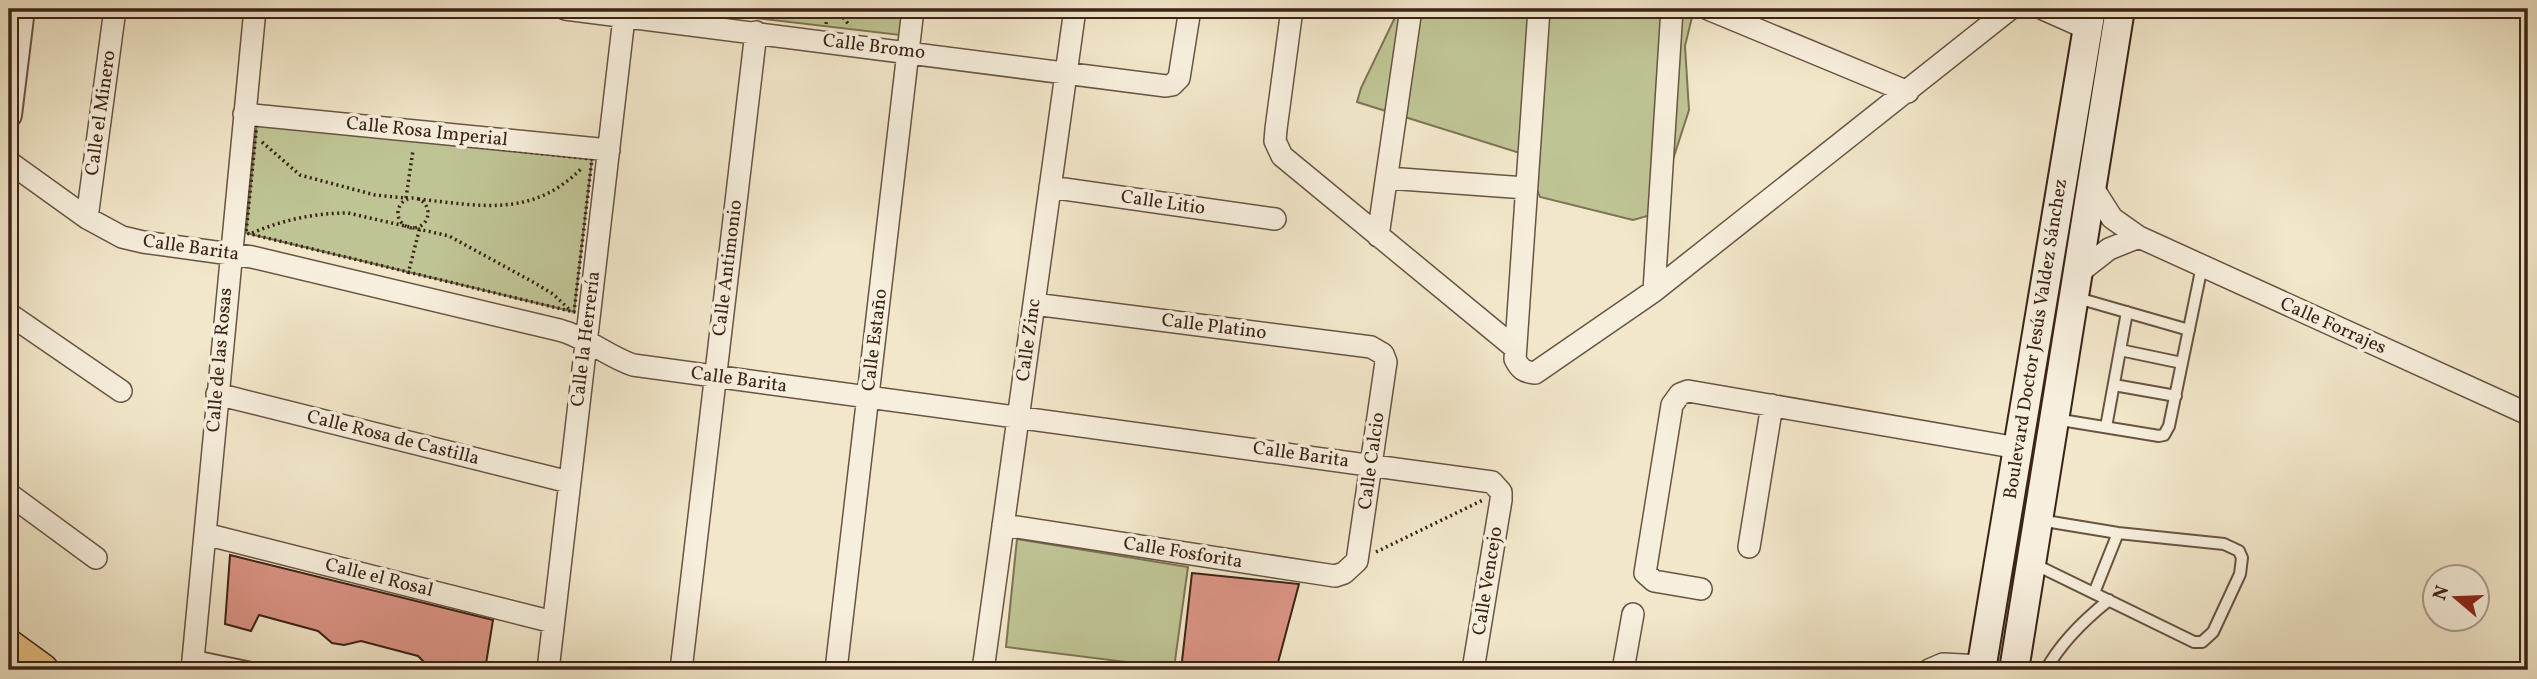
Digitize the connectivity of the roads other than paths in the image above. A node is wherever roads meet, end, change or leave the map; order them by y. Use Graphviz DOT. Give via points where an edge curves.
graph roads {
  1 [pos="22,9"];
  2 [pos="115,9"];
  3 [pos="255,9"];
  4 [pos="565,9"];
  5 [pos="913,9"];
  6 [pos="1075,9"];
  7 [pos="1190,9"];
  8 [pos="1292,9"];
  9 [pos="1411,9"];
  10 [pos="1539,9"];
  11 [pos="1671,9"];
  12 [pos="1708,9"];
  13 [pos="2010,9"];
  14 [pos="2043,9"];
  15 [pos="2120,9"];
  16 [pos="625,12"];
  17 [pos="2090,19"];
  18 [pos="756,32"];
  19 [pos="908,51"];
  20 [pos="1066,72"];
  21 [pos="1908,92"];
  22 [pos="244,114"];
  23 [pos="9,115"];
  24 [pos="599,154"];
  25 [pos="9,162"];
  26 [pos="1387,178"];
  27 [pos="2091,185"];
  28 [pos="1050,187"];
  29 [pos="1526,188"];
  30 [pos="87,218"];
  31 [pos="1275,219"];
  32 [pos="1378,236"];
  33 [pos="2139,237"];
  34 [pos="230,253"];
  35 [pos="2202,266"];
  36 [pos="2075,285"];
  37 [pos="1654,291"];
  38 [pos="1034,304"];
  39 [pos="2127,312"];
  40 [pos="9,314"];
  41 [pos="2189,330"];
  42 [pos="586,340"];
  43 [pos="1515,348"];
  44 [pos="2120,350"];
  45 [pos="1386,362"];
  46 [pos="2182,363"];
  47 [pos="716,377"];
  48 [pos="2114,385"];
  49 [pos="121,391"];
  50 [pos="217,394"];
  51 [pos="2176,396"];
  52 [pos="869,397"];
  53 [pos="1772,405"];
  54 [pos="2528,412"];
  55 [pos="1018,417"];
  56 [pos="2054,419"];
  57 [pos="2106,427"];
  58 [pos="2018,447"];
  59 [pos="1372,464"];
  60 [pos="569,482"];
  61 [pos="1501,492"];
  62 [pos="9,494"];
  63 [pos="2039,520"];
  64 [pos="1003,525"];
  65 [pos="2118,533"];
  66 [pos="205,534"];
  67 [pos="1749,547"];
  68 [pos="96,558"];
  69 [pos="1357,561"];
  70 [pos="2032,562"];
  71 [pos="1701,589"];
  72 [pos="2094,593"];
  73 [pos="2109,600"];
  74 [pos="1633,614"];
  75 [pos="553,622"];
  76 [pos="9,646"];
  77 [pos="193,663"];
  78 [pos="239,668"];
  79 [pos="1982,668"];
  80 [pos="42,670"];
  81 [pos="261,670"];
  82 [pos="548,670"];
  83 [pos="681,670"];
  84 [pos="836,670"];
  85 [pos="983,670"];
  86 [pos="1473,670"];
  87 [pos="1623,670"];
  88 [pos="1929,670"];
  89 [pos="2014,670"];
  90 [pos="2046,670"];
  1 -- 23 [label="street"];
  2 -- 30 [label="street, Calle el Minero"];
  3 -- 22 [label="street, Calle de las Rosas"];
  4 -- 16 [label="street, Calle Bromo"];
  5 -- 19 [label="street, Calle Estaño"];
  6 -- 20 [label="street, Calle Zinc"];
  7 -- 20 [label="street, Calle Bromo" via="1180,78 1172,85"];
  8 -- 32 [label="street" via="1276,129 1278,149 1287,163"];
  9 -- 26 [label="street"];
  10 -- 29 [label="street"];
  11 -- 37 [label="street"];
  12 -- 21 [label="street"];
  13 -- 21 [label="street"];
  14 -- 17 [label="street"];
  15 -- 27 [label="main road, Boulevard Doctor Jesús Valdez Sánchez"];
  16 -- 18 [label="street, Calle Bromo"];
  16 -- 24 [label="street, Calle la Herrería"];
  17 -- 58 [label="main road, Boulevard Doctor Jesús Valdez Sánchez"];
  18 -- 19 [label="street, Calle Bromo"];
  18 -- 47 [label="street, Calle Antimonio"];
  19 -- 20 [label="street, Calle Bromo"];
  19 -- 52 [label="street, Calle Estaño"];
  20 -- 28 [label="street, Calle Zinc"];
  21 -- 37 [label="street"];
  22 -- 24 [label="street, Calle Rosa Imperial"];
  22 -- 34 [label="street, Calle de las Rosas"];
  24 -- 42 [label="street, Calle la Herrería"];
  25 -- 30 [label="street, Calle Barita"];
  26 -- 29 [label="street"];
  26 -- 32 [label="street"];
  27 -- 33 [label="street, Calle Forrajes" via="2112,218"];
  27 -- 36 [label="main road, Boulevard Doctor Jesús Valdez Sánchez"];
  28 -- 31 [label="street, Calle Litio"];
  28 -- 38 [label="street, Calle Zinc"];
  29 -- 43 [label="street"];
  30 -- 34 [label="street, Calle Barita" via="143,242"];
  32 -- 43 [label="street"];
  33 -- 35 [label="street, Calle Forrajes"];
  33 -- 36 [label="street" via="2109,249"];
  34 -- 42 [label="street, Calle Barita" via="406,283"];
  34 -- 50 [label="street, Calle de las Rosas"];
  35 -- 41 [label="lane"];
  35 -- 54 [label="street, Calle Forrajes"];
  36 -- 39 [label="lane"];
  36 -- 56 [label="main road, Boulevard Doctor Jesús Valdez Sánchez"];
  37 -- 43 [label="street" via="1535,373 1519,367"];
  38 -- 45 [label="street, Calle Platino" via="1371,347 1383,354"];
  38 -- 55 [label="street, Calle Zinc"];
  39 -- 41 [label="lane"];
  39 -- 44 [label="lane"];
  40 -- 49 [label="street"];
  41 -- 46 [label="lane"];
  42 -- 47 [label="street, Calle Barita" via="633,365"];
  42 -- 60 [label="street, Calle la Herrería"];
  44 -- 46 [label="lane"];
  44 -- 48 [label="lane"];
  45 -- 59 [label="street, Calle Calcio"];
  46 -- 51 [label="lane"];
  47 -- 52 [label="street, Calle Barita"];
  47 -- 83 [label="street, Calle Antimonio"];
  48 -- 51 [label="lane"];
  48 -- 57 [label="lane"];
  50 -- 60 [label="street, Calle Rosa de Castilla"];
  50 -- 66 [label="street, Calle de las Rosas"];
  51 -- 57 [label="lane" via="2164,435"];
  52 -- 55 [label="street, Calle Barita"];
  52 -- 84 [label="street, Calle Estaño"];
  53 -- 58 [label="street"];
  53 -- 67 [label="street"];
  53 -- 71 [label="street" via="1688,391 1672,405 1645,573 1654,581"];
  55 -- 59 [label="street, Calle Barita"];
  55 -- 64 [label="street, Calle Zinc"];
  56 -- 57 [label="lane"];
  56 -- 63 [label="main road, Boulevard Doctor Jesús Valdez Sánchez"];
  58 -- 79 [label="main road, Boulevard Doctor Jesús Valdez Sánchez"];
  59 -- 61 [label="street, Calle Barita" via="1485,480"];
  59 -- 69 [label="street, Calle Calcio"];
  60 -- 75 [label="street, Calle la Herrería"];
  61 -- 86 [label="street, Calle Vencejo"];
  62 -- 68 [label="street"];
  63 -- 65 [label="lane"];
  63 -- 70 [label="main road, Boulevard Doctor Jesús Valdez Sánchez"];
  64 -- 69 [label="street, Calle Fosforita" via="1326,576 1344,573"];
  64 -- 85 [label="street, Calle Zinc"];
  65 -- 72 [label="lane"];
  65 -- 73 [label="lane" via="2224,544 2239,551 2242,565 2213,632 2202,642"];
  66 -- 75 [label="street, Calle el Rosal"];
  66 -- 77 [label="street, Calle de las Rosas"];
  70 -- 72 [label="lane"];
  70 -- 89 [label="main road, Boulevard Doctor Jesús Valdez Sánchez"];
  72 -- 73 [label="lane"];
  73 -- 90 [label="lane" via="2068,638"];
  74 -- 87 [label="street"];
  75 -- 82 [label="street, Calle la Herrería"];
  76 -- 80 [label="main road"];
  77 -- 78 [label="lane"];
  78 -- 81 [label="lane"];
  79 -- 88 [label="street" via="1943,664"];
}
